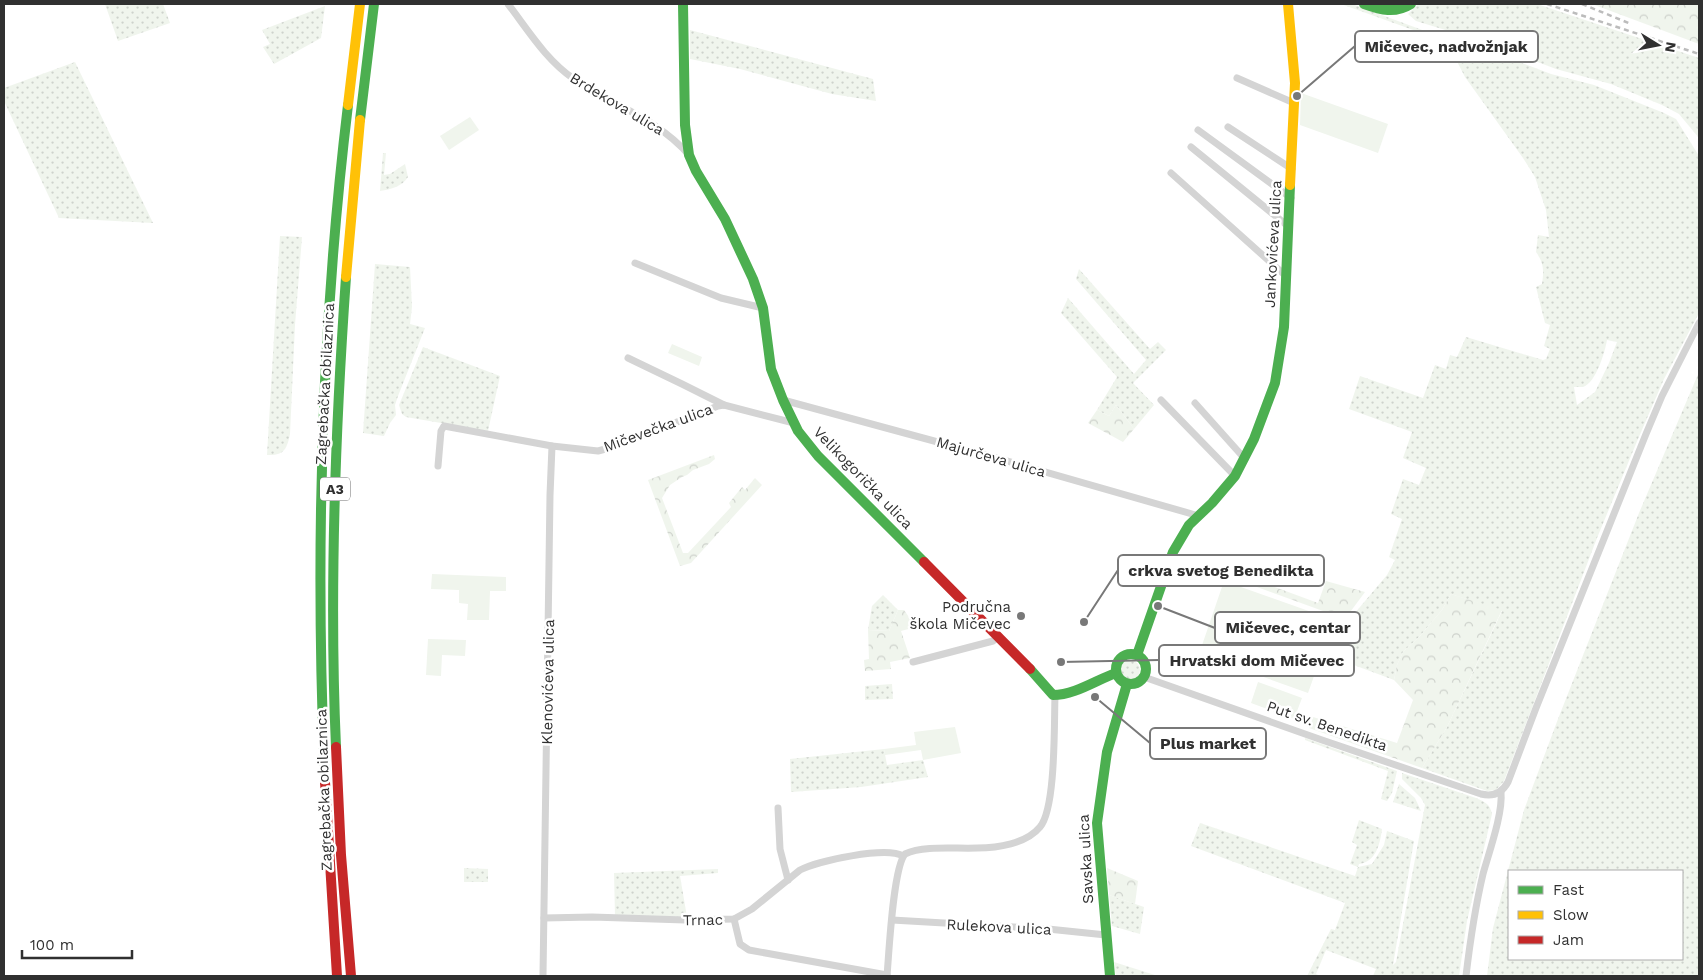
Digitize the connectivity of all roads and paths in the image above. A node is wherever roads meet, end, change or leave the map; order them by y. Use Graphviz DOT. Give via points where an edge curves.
graph roads {
  1 [pos="360,4"];
  2 [pos="374,4"];
  3 [pos="508,4"];
  4 [pos="683,4"];
  5 [pos="1288,4"];
  6 [pos="1364,4"];
  7 [pos="1411,4"];
  8 [pos="1236,78"];
  9 [pos="1294,103"];
  10 [pos="1228,127"];
  11 [pos="1198,130"];
  12 [pos="1191,147"];
  13 [pos="690,156"];
  14 [pos="1292,169"];
  15 [pos="1171,173"];
  16 [pos="1291,198"];
  17 [pos="1289,227"];
  18 [pos="635,263"];
  19 [pos="1287,277"];
  20 [pos="763,308"];
  21 [pos="1699,323"];
  22 [pos="628,358"];
  23 [pos="783,400"];
  24 [pos="1161,400"];
  25 [pos="1194,403"];
  26 [pos="724,405"];
  27 [pos="794,424"];
  28 [pos="552,446"];
  29 [pos="1245,458"];
  30 [pos="438,466"];
  31 [pos="1235,476"];
  32 [pos="1199,516"];
  33 [pos="999,636"];
  34 [pos="1137,655"];
  35 [pos="913,662"];
  36 [pos="1116,673"];
  37 [pos="1144,677"];
  38 [pos="1127,684"];
  39 [pos="1055,696"];
  40 [pos="1501,792"];
  41 [pos="778,808"];
  42 [pos="903,856"];
  43 [pos="788,880"];
  44 [pos="544,918"];
  45 [pos="734,919"];
  46 [pos="892,920"];
  47 [pos="1106,935"];
  48 [pos="337,976"];
  49 [pos="351,976"];
  50 [pos="543,976"];
  51 [pos="887,976"];
  52 [pos="1110,976"];
  53 [pos="1466,976"];
  1 -- 48 [label="main road, Zagrebačka obilaznica / A3" via="334,250 322,474 320,645 323,759"];
  2 -- 49 [label="main road, Zagrebačka obilaznica / A3" via="348,250 335,475 337,757"];
  3 -- 13 [label="street, Brdekova ulica" via="560,69 587,88 663,130"];
  4 -- 13 [label="main road, Velikogorička ulica" via="685,125"];
  5 -- 9 [label="main road, Jankovićeva ulica"];
  6 -- 7 [label="main road" via="1392,12 1401,11"];
  8 -- 9 [label="street"];
  9 -- 14 [label="main road, Jankovićeva ulica"];
  10 -- 14 [label="street"];
  11 -- 16 [label="street"];
  12 -- 17 [label="street"];
  13 -- 20 [label="main road, Velikogorička ulica" via="749,269"];
  14 -- 16 [label="main road, Jankovićeva ulica"];
  15 -- 19 [label="street"];
  16 -- 17 [label="main road, Jankovićeva ulica"];
  17 -- 19 [label="main road, Jankovićeva ulica"];
  18 -- 20 [label="street" via="721,298"];
  19 -- 29 [label="main road, Jankovićeva ulica" via="1284,327 1275,382"];
  20 -- 23 [label="main road, Velikogorička ulica" via="771,370"];
  21 -- 40 [label="street" via="1662,396 1508,782"];
  22 -- 26 [label="street"];
  23 -- 27 [label="main road, Velikogorička ulica"];
  23 -- 32 [label="street, Majurčeva ulica"];
  24 -- 31 [label="street"];
  25 -- 29 [label="street"];
  26 -- 27 [label="street, Mičevečka ulica"];
  26 -- 28 [label="street, Mičevečka ulica" via="606,450"];
  27 -- 33 [label="main road, Velikogorička ulica" via="818,456"];
  28 -- 30 [label="street, Mičevečka ulica" via="444,426"];
  28 -- 44 [label="street, Klenovićeva ulica"];
  29 -- 31 [label="main road, Jankovićeva ulica"];
  31 -- 32 [label="main road, Jankovićeva ulica"];
  32 -- 34 [label="main road, Jankovićeva ulica" via="1173,552"];
  33 -- 35 [label="street" via="993,641"];
  33 -- 39 [label="main road, Velikogorička ulica"];
  34 -- 36 [label="main road" via="1128,654 1120,659"];
  34 -- 37 [label="main road" via="1146,665"];
  36 -- 38 [label="main road"];
  36 -- 39 [label="main road"];
  37 -- 38 [label="main road" via="1136,684"];
  37 -- 40 [label="street, Put sv. Benedikta" via="1481,794"];
  38 -- 47 [label="main road, Savska ulica" via="1107,752 1098,810"];
  39 -- 42 [label="street" via="1049,803 1039,829 1004,845 929,849 908,852"];
  40 -- 53 [label="street" via="1501,806 1471,935"];
  41 -- 43 [label="street" via="780,849"];
  42 -- 43 [label="street, Trnac" via="868,854 829,860 807,866"];
  42 -- 46 [label="street"];
  43 -- 45 [label="street, Trnac"];
  44 -- 45 [label="street, Trnac"];
  44 -- 50 [label="street, Klenovićeva ulica"];
  45 -- 51 [label="street" via="740,944 749,950"];
  46 -- 47 [label="street, Rulekova ulica"];
  46 -- 51 [label="street"];
  47 -- 52 [label="main road, Savska ulica"];
}
